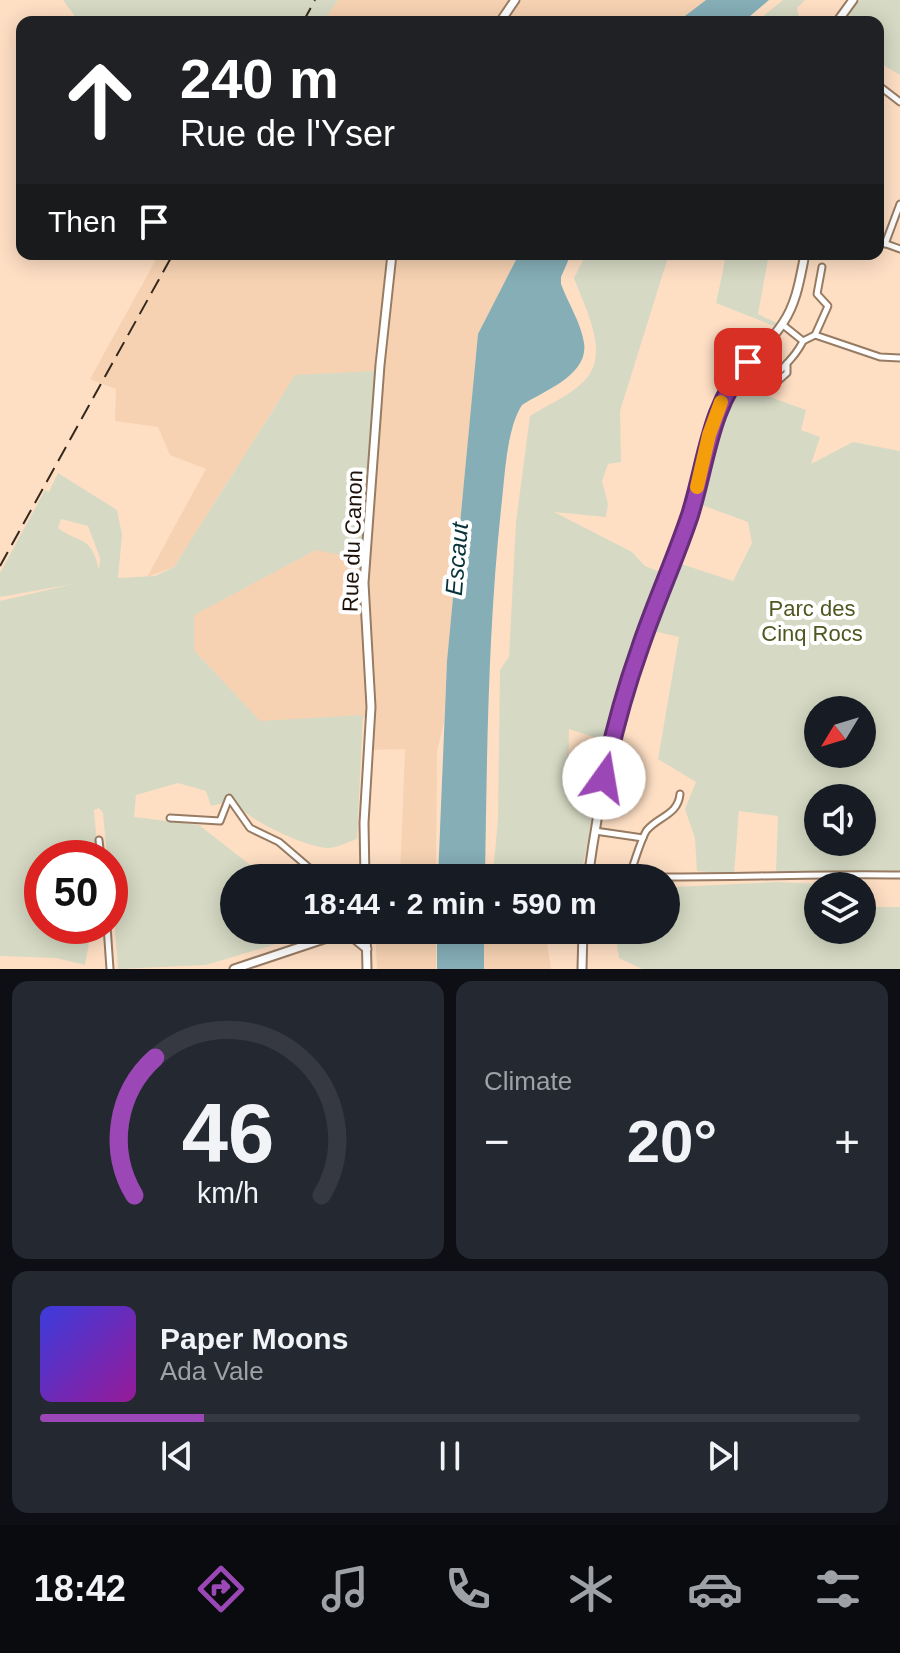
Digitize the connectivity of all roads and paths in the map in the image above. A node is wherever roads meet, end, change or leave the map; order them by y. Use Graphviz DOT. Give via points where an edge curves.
graph roads {
  1 [pos="884,90"];
  2 [pos="900,102"];
  3 [pos="900,204"];
  4 [pos="885,244"];
  5 [pos="900,249"];
  6 [pos="391,260"];
  7 [pos="804,260"];
  8 [pos="822,267"];
  9 [pos="783,325"];
  10 [pos="815,335"];
  11 [pos="803,341"];
  12 [pos="900,358"];
  13 [pos="787,363"];
  14 [pos="680,794"];
  15 [pos="170,818"];
  16 [pos="595,831"];
  17 [pos="643,838"];
  18 [pos="305,864"];
  19 [pos="365,864"];
  20 [pos="590,864"];
  21 [pos="634,864"];
  22 [pos="900,875"];
  23 [pos="680,877"];
  24 [pos="108,944"];
  25 [pos="309,944"];
  26 [pos="362,944"];
  27 [pos="367,944"];
  28 [pos="583,944"];
  29 [pos="367,949"];
  30 [pos="110,969"];
  31 [pos="234,969"];
  32 [pos="367,969"];
  33 [pos="582,969"];
  1 -- 2 [label="street"];
  3 -- 4 [label="street"];
  4 -- 5 [label="street"];
  6 -- 19 [label="main road, Rue du Canon" via="364,583 371,707"];
  7 -- 9 [label="main road"];
  8 -- 10 [label="street" via="817,294 828,306"];
  9 -- 11 [label="street"];
  9 -- 16 [label="main road" via="738,373 720,405 689,517 617,720"];
  10 -- 11 [label="street"];
  10 -- 12 [label="street" via="880,357"];
  11 -- 13 [label="street"];
  13 -- 13 [label="street" via="766,385 768,390 787,373"];
  14 -- 17 [label="street" via="672,812"];
  15 -- 18 [label="street" via="220,821 229,798 250,828 279,842"];
  16 -- 17 [label="street"];
  16 -- 20 [label="main road"];
  17 -- 21 [label="street"];
  22 -- 23 [label="street"];
  24 -- 30 [label="street"];
  25 -- 31 [label="main road"];
  26 -- 29 [label="main road"];
  27 -- 29 [label="main road"];
  28 -- 33 [label="main road"];
  29 -- 32 [label="main road"];
}
